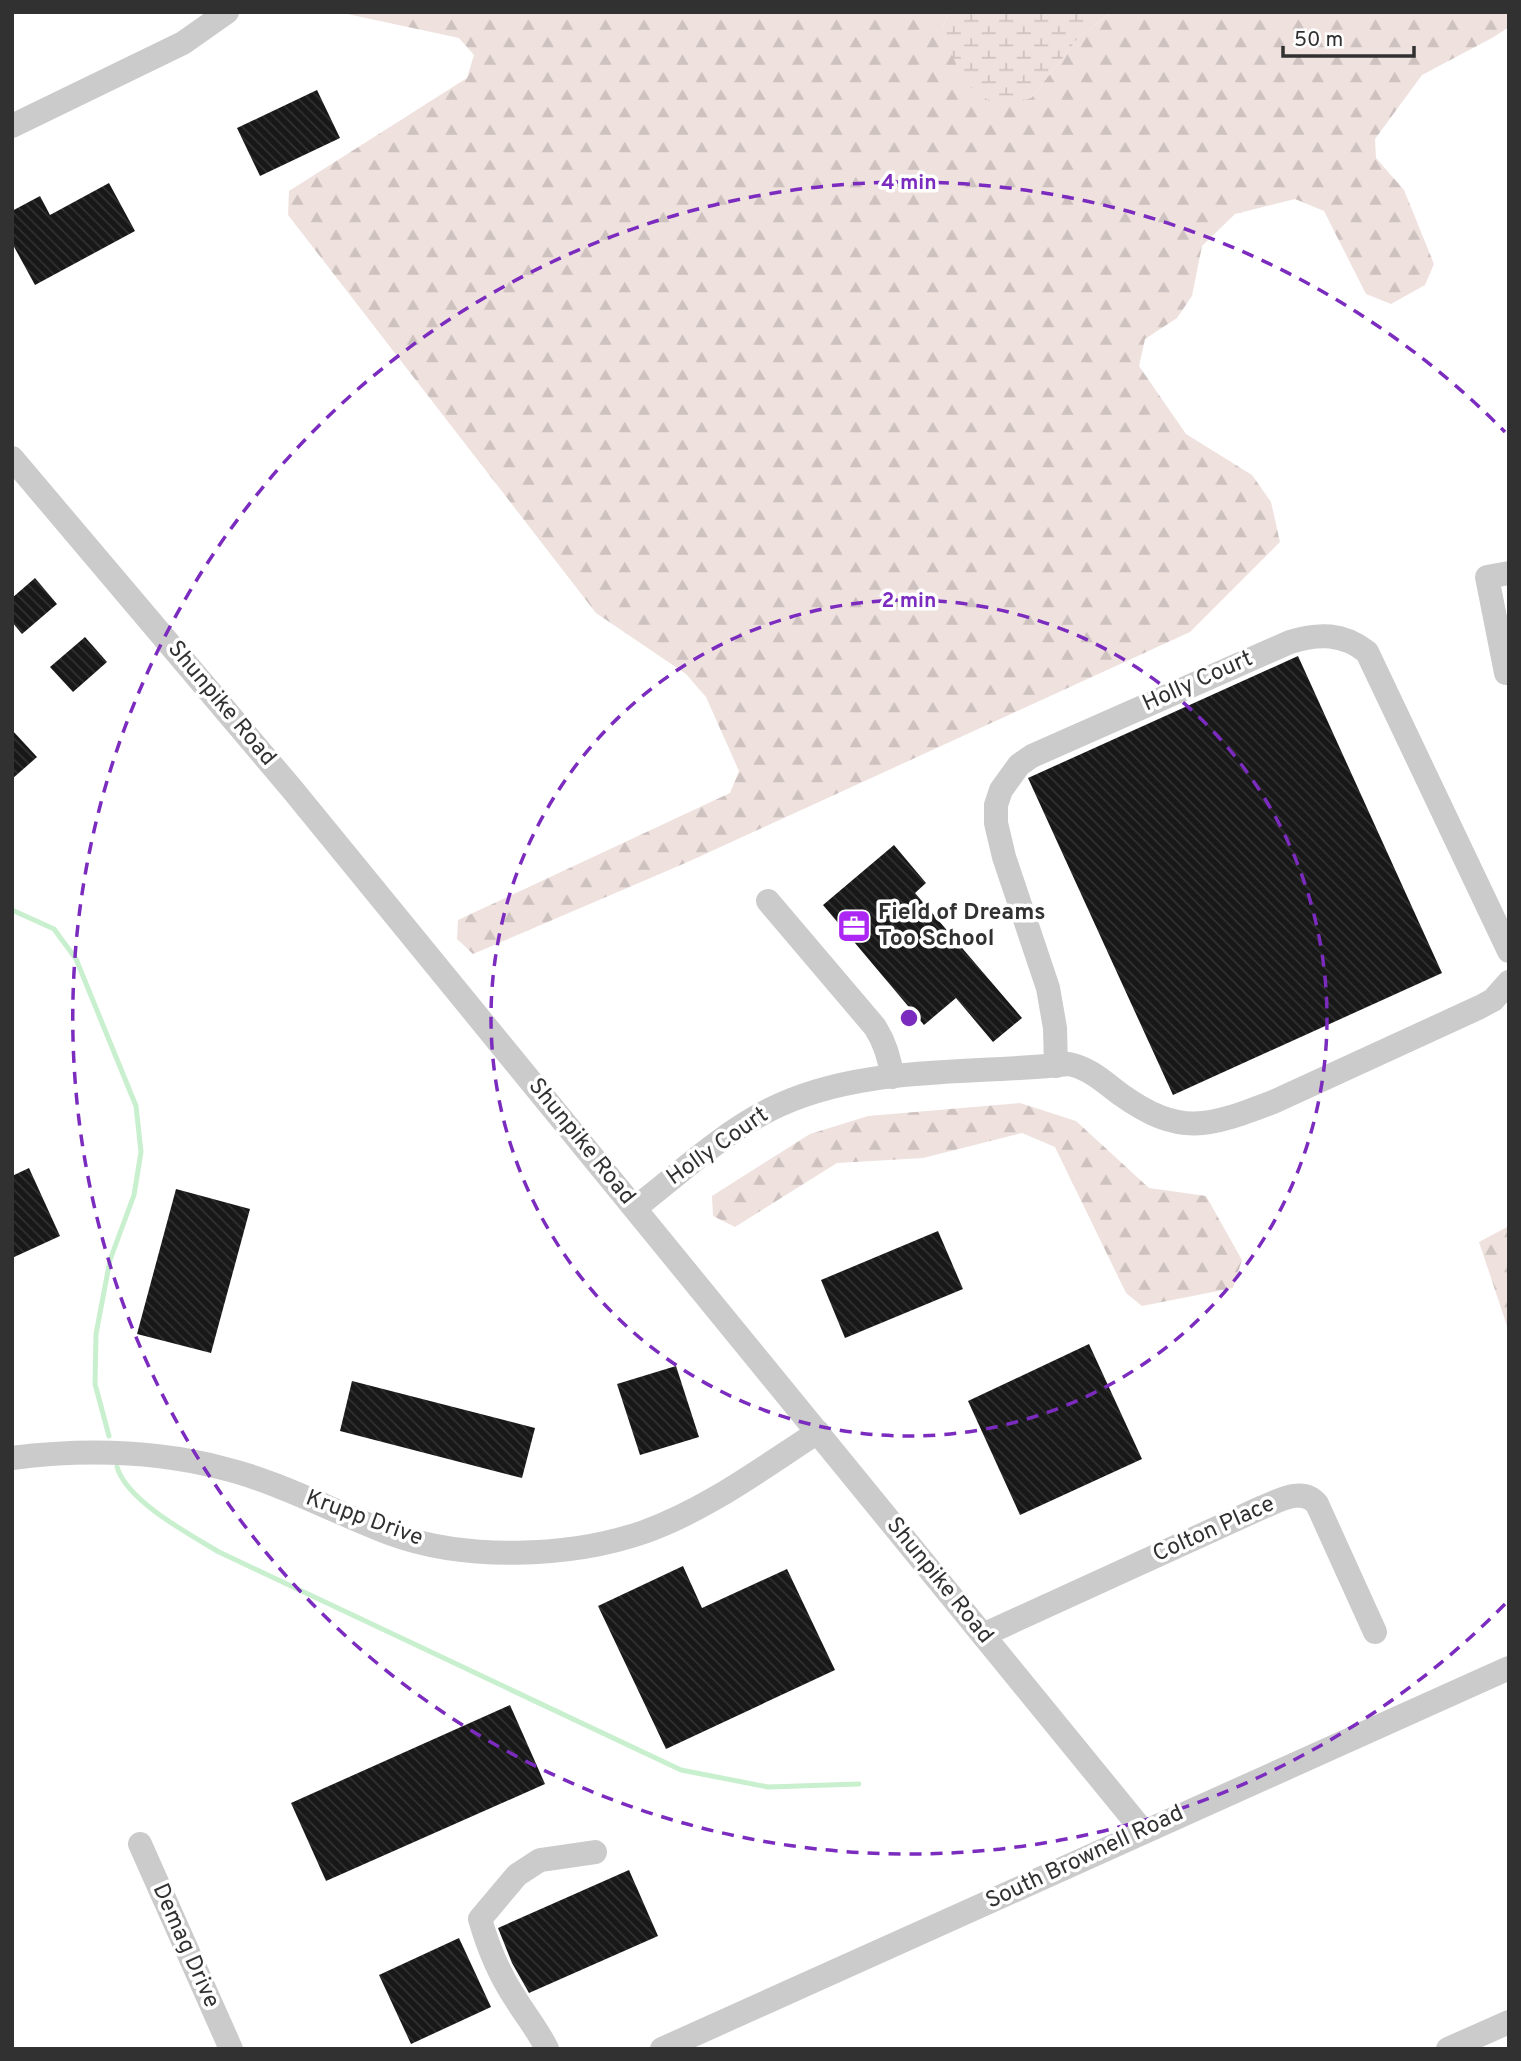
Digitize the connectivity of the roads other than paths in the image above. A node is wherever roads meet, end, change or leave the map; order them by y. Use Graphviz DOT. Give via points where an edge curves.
graph roads {
  1 [pos="227,12"];
  2 [pos="12,126"];
  3 [pos="12,458"];
  4 [pos="1509,573"];
  5 [pos="1509,672"];
  6 [pos="768,901"];
  7 [pos="1509,951"];
  8 [pos="1509,982"];
  9 [pos="1056,1066"];
  10 [pos="892,1077"];
  11 [pos="635,1208"];
  12 [pos="818,1432"];
  13 [pos="12,1457"];
  14 [pos="1375,1632"];
  15 [pos="983,1635"];
  16 [pos="1509,1668"];
  17 [pos="1143,1831"];
  18 [pos="140,1843"];
  19 [pos="595,1852"];
  20 [pos="1509,2022"];
  21 [pos="231,2049"];
  22 [pos="547,2049"];
  23 [pos="662,2049"];
  24 [pos="1448,2049"];
  1 -- 2 [label="street" via="183,43"];
  3 -- 11 [label="street, Shunpike Road" via="284,779"];
  4 -- 5 [label="street" via="1487,577"];
  6 -- 10 [label="street" via="874,1027 890,1059"];
  7 -- 9 [label="street, Holly Court" via="1367,652 1341,637 1307,636 1032,756 1019,765 1001,790 996,805 999,839 1048,988"];
  8 -- 9 [label="street, Holly Court" via="1480,1007 1273,1102 1212,1122 1165,1120 1082,1067"];
  9 -- 10 [label="street, Holly Court"];
  10 -- 11 [label="street, Holly Court" via="831,1086 768,1110"];
  11 -- 12 [label="street, Shunpike Road"];
  12 -- 13 [label="street, Krupp Drive" via="715,1499 659,1526 602,1544 527,1553 476,1551 393,1534 253,1477 189,1461 97,1451"];
  12 -- 15 [label="street, Shunpike Road"];
  14 -- 15 [label="street, Colton Place" via="1317,1504 1297,1495"];
  15 -- 17 [label="street, Shunpike Road"];
  16 -- 17 [label="street, South Brownell Road"];
  17 -- 23 [label="street, South Brownell Road"];
  18 -- 21 [label="street, Demag Drive"];
  19 -- 22 [label="street" via="540,1860 517,1875 480,1919 488,1948"];
  20 -- 24 [label="street"];
}
